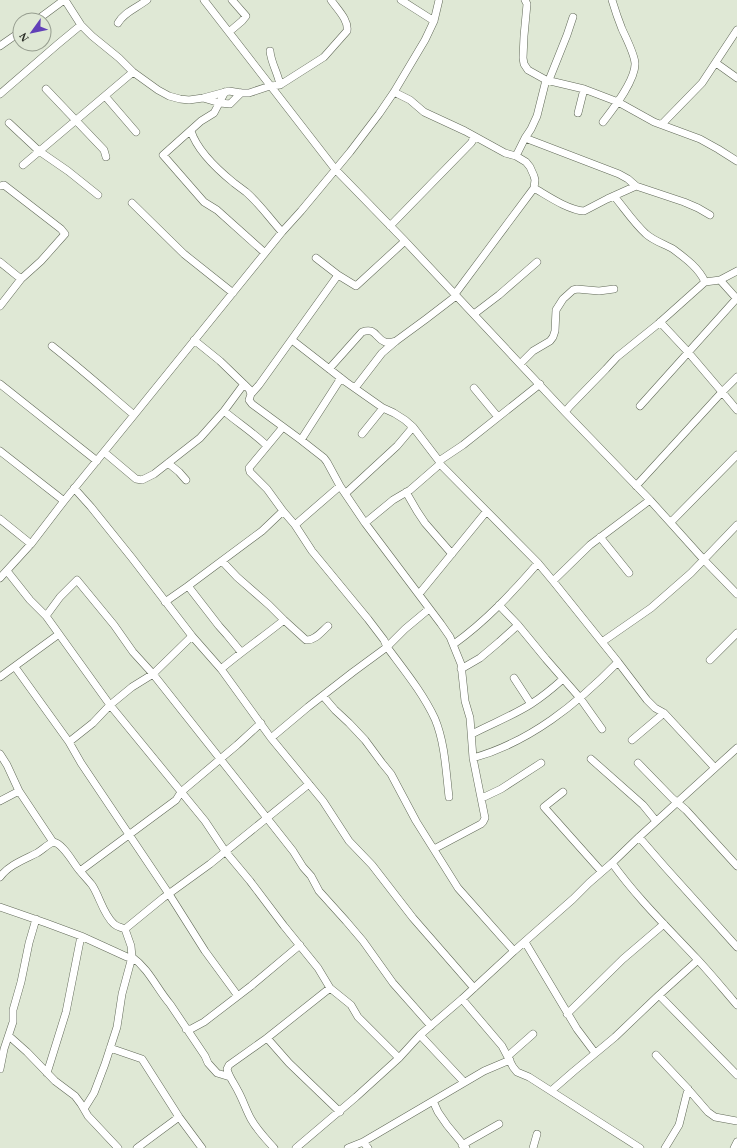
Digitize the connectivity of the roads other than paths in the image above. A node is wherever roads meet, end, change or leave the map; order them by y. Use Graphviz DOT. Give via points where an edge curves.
graph roads {
  1 [pos="65,0"];
  2 [pos="147,0"];
  3 [pos="204,0"];
  4 [pos="232,0"];
  5 [pos="331,0"];
  6 [pos="401,0"];
  7 [pos="439,0"];
  8 [pos="525,0"];
  9 [pos="612,0"];
  10 [pos="48,12"];
  11 [pos="573,17"];
  12 [pos="434,22"];
  13 [pos="118,23"];
  14 [pos="81,25"];
  15 [pos="737,30"];
  16 [pos="229,32"];
  17 [pos="12,38"];
  18 [pos="730,40"];
  19 [pos="737,45"];
  20 [pos="0,46"];
  21 [pos="270,51"];
  22 [pos="716,63"];
  23 [pos="133,72"];
  24 [pos="737,78"];
  25 [pos="547,80"];
  26 [pos="280,85"];
  27 [pos="270,86"];
  28 [pos="46,89"];
  29 [pos="584,89"];
  30 [pos="226,92"];
  31 [pos="394,92"];
  32 [pos="241,93"];
  33 [pos="0,94"];
  34 [pos="105,96"];
  35 [pos="203,98"];
  36 [pos="618,102"];
  37 [pos="220,103"];
  38 [pos="578,113"];
  39 [pos="76,120"];
  40 [pos="603,122"];
  41 [pos="9,123"];
  42 [pos="662,124"];
  43 [pos="191,131"];
  44 [pos="136,132"];
  45 [pos="475,137"];
  46 [pos="525,138"];
  47 [pos="39,151"];
  48 [pos="516,156"];
  49 [pos="106,157"];
  50 [pos="737,161"];
  51 [pos="23,164"];
  52 [pos="335,169"];
  53 [pos="0,186"];
  54 [pos="636,186"];
  55 [pos="534,188"];
  56 [pos="98,195"];
  57 [pos="614,196"];
  58 [pos="132,203"];
  59 [pos="710,215"];
  60 [pos="390,226"];
  61 [pos="282,232"];
  62 [pos="405,241"];
  63 [pos="264,254"];
  64 [pos="316,258"];
  65 [pos="0,262"];
  66 [pos="537,262"];
  67 [pos="737,271"];
  68 [pos="338,274"];
  69 [pos="21,279"];
  70 [pos="720,280"];
  71 [pos="705,282"];
  72 [pos="614,289"];
  73 [pos="233,294"];
  74 [pos="455,295"];
  75 [pos="737,299"];
  76 [pos="0,306"];
  77 [pos="474,314"];
  78 [pos="660,322"];
  79 [pos="194,340"];
  80 [pos="292,340"];
  81 [pos="396,341"];
  82 [pos="52,346"];
  83 [pos="688,352"];
  84 [pos="520,364"];
  85 [pos="329,369"];
  86 [pos="737,377"];
  87 [pos="341,378"];
  88 [pos="0,384"];
  89 [pos="244,384"];
  90 [pos="540,384"];
  91 [pos="355,388"];
  92 [pos="474,388"];
  93 [pos="722,392"];
  94 [pos="251,394"];
  95 [pos="640,406"];
  96 [pos="383,408"];
  97 [pos="737,410"];
  98 [pos="224,411"];
  99 [pos="565,412"];
  100 [pos="134,415"];
  101 [pos="498,417"];
  102 [pos="283,427"];
  103 [pos="413,427"];
  104 [pos="362,434"];
  105 [pos="301,440"];
  106 [pos="267,446"];
  107 [pos="0,452"];
  108 [pos="104,452"];
  109 [pos="737,455"];
  110 [pos="97,461"];
  111 [pos="168,463"];
  112 [pos="440,463"];
  113 [pos="186,480"];
  114 [pos="340,486"];
  115 [pos="636,486"];
  116 [pos="74,488"];
  117 [pos="406,492"];
  118 [pos="346,493"];
  119 [pos="650,500"];
  120 [pos="64,501"];
  121 [pos="283,511"];
  122 [pos="486,512"];
  123 [pos="0,519"];
  124 [pos="670,522"];
  125 [pos="364,523"];
  126 [pos="296,525"];
  127 [pos="737,525"];
  128 [pos="600,537"];
  129 [pos="31,544"];
  130 [pos="452,554"];
  131 [pos="704,560"];
  132 [pos="222,561"];
  133 [pos="538,563"];
  134 [pos="7,571"];
  135 [pos="629,573"];
  136 [pos="0,578"];
  137 [pos="553,581"];
  138 [pos="188,586"];
  139 [pos="419,594"];
  140 [pos="737,594"];
  141 [pos="165,602"];
  142 [pos="499,605"];
  143 [pos="429,609"];
  144 [pos="46,616"];
  145 [pos="284,620"];
  146 [pos="518,625"];
  147 [pos="328,626"];
  148 [pos="737,633"];
  149 [pos="59,634"];
  150 [pos="192,636"];
  151 [pos="602,642"];
  152 [pos="454,644"];
  153 [pos="387,647"];
  154 [pos="241,652"];
  155 [pos="710,660"];
  156 [pos="618,662"];
  157 [pos="15,666"];
  158 [pos="221,669"];
  159 [pos="462,669"];
  160 [pos="153,674"];
  161 [pos="0,677"];
  162 [pos="514,678"];
  163 [pos="563,679"];
  164 [pos="323,696"];
  165 [pos="580,698"];
  166 [pos="532,704"];
  167 [pos="110,705"];
  168 [pos="664,713"];
  169 [pos="261,723"];
  170 [pos="602,730"];
  171 [pos="472,734"];
  172 [pos="271,738"];
  173 [pos="632,740"];
  174 [pos="69,742"];
  175 [pos="737,748"];
  176 [pos="0,754"];
  177 [pos="473,758"];
  178 [pos="220,759"];
  179 [pos="591,759"];
  180 [pos="541,763"];
  181 [pos="638,763"];
  182 [pos="715,768"];
  183 [pos="309,784"];
  184 [pos="19,791"];
  185 [pos="181,792"];
  186 [pos="563,792"];
  187 [pos="449,797"];
  188 [pos="482,798"];
  189 [pos="0,801"];
  190 [pos="677,802"];
  191 [pos="267,818"];
  192 [pos="656,820"];
  193 [pos="129,835"];
  194 [pos="639,837"];
  195 [pos="52,842"];
  196 [pos="434,849"];
  197 [pos="225,851"];
  198 [pos="612,862"];
  199 [pos="737,866"];
  200 [pos="80,871"];
  201 [pos="601,871"];
  202 [pos="0,877"];
  203 [pos="169,894"];
  204 [pos="0,907"];
  205 [pos="36,919"];
  206 [pos="664,924"];
  207 [pos="125,929"];
  208 [pos="81,936"];
  209 [pos="525,942"];
  210 [pos="300,945"];
  211 [pos="737,947"];
  212 [pos="514,951"];
  213 [pos="132,957"];
  214 [pos="698,960"];
  215 [pos="330,988"];
  216 [pos="474,988"];
  217 [pos="659,995"];
  218 [pos="238,996"];
  219 [pos="462,999"];
  220 [pos="737,1005"];
  221 [pos="567,1014"];
  222 [pos="431,1026"];
  223 [pos="186,1029"];
  224 [pos="533,1034"];
  225 [pos="420,1035"];
  226 [pos="9,1036"];
  227 [pos="267,1038"];
  228 [pos="110,1048"];
  229 [pos="595,1053"];
  230 [pos="656,1055"];
  231 [pos="399,1058"];
  232 [pos="509,1058"];
  233 [pos="0,1069"];
  234 [pos="47,1074"];
  235 [pos="737,1075"];
  236 [pos="230,1078"];
  237 [pos="464,1082"];
  238 [pos="688,1089"];
  239 [pos="551,1091"];
  240 [pos="433,1101"];
  241 [pos="84,1109"];
  242 [pos="340,1112"];
  243 [pos="179,1116"];
  244 [pos="737,1121"];
  245 [pos="499,1124"];
  246 [pos="537,1134"];
  247 [pos="363,1142"];
  248 [pos="737,1142"];
  249 [pos="464,1146"];
  250 [pos="118,1148"];
  251 [pos="137,1148"];
  252 [pos="202,1148"];
  253 [pos="274,1148"];
  254 [pos="296,1148"];
  255 [pos="348,1148"];
  256 [pos="368,1148"];
  257 [pos="533,1148"];
  258 [pos="640,1148"];
  259 [pos="665,1148"];
  260 [pos="734,1148"];
  1 -- 10 [label="street"];
  1 -- 14 [label="street"];
  2 -- 13 [label="street"];
  3 -- 16 [label="street"];
  4 -- 16 [label="street" via="246,16"];
  5 -- 26 [label="street" via="346,23 347,31 324,57"];
  6 -- 12 [label="street"];
  7 -- 12 [label="street"];
  8 -- 25 [label="street" via="527,4 524,64 528,70"];
  9 -- 36 [label="street" via="635,61 634,70"];
  11 -- 25 [label="street"];
  12 -- 31 [label="street"];
  14 -- 23 [label="street"];
  14 -- 33 [label="street"];
  15 -- 18 [label="street"];
  16 -- 27 [label="street"];
  17 -- 20 [label="street"];
  18 -- 19 [label="street"];
  18 -- 22 [label="street"];
  21 -- 26 [label="street"];
  22 -- 24 [label="street"];
  22 -- 42 [label="street" via="702,83"];
  23 -- 34 [label="street"];
  23 -- 35 [label="street" via="169,96 189,100"];
  25 -- 29 [label="street"];
  25 -- 46 [label="street" via="537,116"];
  26 -- 27 [label="street"];
  27 -- 32 [label="street"];
  27 -- 52 [label="street"];
  28 -- 39 [label="street"];
  29 -- 36 [label="street"];
  29 -- 38 [label="street"];
  30 -- 32 [label="street"];
  30 -- 35 [label="street"];
  30 -- 37 [label="street"];
  31 -- 45 [label="street" via="410,100 424,112"];
  31 -- 52 [label="street"];
  32 -- 37 [label="street" via="230,104"];
  34 -- 39 [label="street"];
  34 -- 44 [label="street"];
  35 -- 37 [label="street"];
  36 -- 40 [label="street"];
  36 -- 42 [label="street"];
  37 -- 43 [label="street" via="214,113 200,121"];
  39 -- 47 [label="street"];
  39 -- 49 [label="street" via="104,150"];
  41 -- 47 [label="street"];
  42 -- 50 [label="street" via="700,139"];
  43 -- 61 [label="street" via="197,145 208,158 252,198"];
  43 -- 63 [label="street" via="163,155 204,202 217,210"];
  45 -- 48 [label="street"];
  45 -- 60 [label="street"];
  46 -- 48 [label="street"];
  46 -- 54 [label="street" via="619,174"];
  47 -- 51 [label="street"];
  47 -- 56 [label="street"];
  48 -- 55 [label="street" via="526,162 532,171"];
  52 -- 60 [label="street"];
  52 -- 61 [label="street"];
  53 -- 69 [label="street" via="4,185 64,232 41,261"];
  54 -- 57 [label="street"];
  54 -- 59 [label="street" via="684,202"];
  55 -- 57 [label="street" via="553,200 580,211 588,210"];
  55 -- 74 [label="street"];
  57 -- 71 [label="street" via="647,234 693,265"];
  58 -- 73 [label="street" via="184,254"];
  60 -- 62 [label="street"];
  61 -- 63 [label="street"];
  62 -- 68 [label="street" via="356,286"];
  62 -- 74 [label="street"];
  63 -- 73 [label="street"];
  64 -- 68 [label="street"];
  65 -- 69 [label="street"];
  66 -- 77 [label="street"];
  67 -- 70 [label="street"];
  68 -- 80 [label="street"];
  69 -- 76 [label="street"];
  70 -- 71 [label="street"];
  70 -- 75 [label="street"];
  71 -- 78 [label="street"];
  72 -- 84 [label="street" via="573,290 556,310 553,337"];
  73 -- 79 [label="street"];
  74 -- 77 [label="street"];
  74 -- 81 [label="street"];
  75 -- 83 [label="street"];
  77 -- 84 [label="street"];
  78 -- 83 [label="street"];
  78 -- 99 [label="street" via="616,357"];
  79 -- 89 [label="street"];
  79 -- 100 [label="street"];
  80 -- 85 [label="street"];
  80 -- 94 [label="street"];
  81 -- 85 [label="street" via="387,342 374,332 362,332"];
  81 -- 91 [label="street" via="382,353"];
  82 -- 100 [label="street"];
  83 -- 93 [label="street"];
  83 -- 95 [label="street"];
  84 -- 90 [label="street"];
  85 -- 87 [label="street"];
  86 -- 93 [label="street"];
  87 -- 91 [label="street"];
  87 -- 105 [label="street"];
  88 -- 110 [label="street"];
  89 -- 94 [label="street"];
  89 -- 98 [label="street"];
  90 -- 99 [label="street"];
  90 -- 101 [label="street"];
  91 -- 96 [label="street"];
  92 -- 101 [label="street"];
  93 -- 97 [label="street"];
  93 -- 115 [label="street"];
  94 -- 102 [label="street" via="249,400 252,404"];
  96 -- 103 [label="street"];
  96 -- 104 [label="street"];
  98 -- 106 [label="street"];
  98 -- 111 [label="street" via="200,438"];
  99 -- 115 [label="street"];
  100 -- 108 [label="street"];
  101 -- 112 [label="street"];
  102 -- 105 [label="street"];
  102 -- 106 [label="street"];
  103 -- 112 [label="street"];
  103 -- 118 [label="street" via="397,446"];
  105 -- 114 [label="street" via="327,462"];
  106 -- 121 [label="street" via="249,468"];
  107 -- 120 [label="street"];
  108 -- 110 [label="street"];
  108 -- 111 [label="street" via="139,480 154,474"];
  109 -- 124 [label="street"];
  110 -- 116 [label="street"];
  111 -- 113 [label="street"];
  112 -- 117 [label="street"];
  112 -- 122 [label="street"];
  114 -- 118 [label="street"];
  114 -- 126 [label="street"];
  115 -- 119 [label="street"];
  116 -- 120 [label="street"];
  116 -- 141 [label="street"];
  117 -- 125 [label="street"];
  117 -- 130 [label="street" via="432,533"];
  118 -- 125 [label="street"];
  119 -- 124 [label="street"];
  119 -- 128 [label="street"];
  120 -- 129 [label="street"];
  121 -- 126 [label="street"];
  121 -- 132 [label="street" via="262,531"];
  122 -- 130 [label="street"];
  122 -- 133 [label="street"];
  123 -- 129 [label="street"];
  124 -- 131 [label="street"];
  125 -- 139 [label="street"];
  126 -- 153 [label="street" via="312,551 368,619"];
  127 -- 131 [label="street"];
  128 -- 135 [label="street"];
  128 -- 137 [label="street"];
  129 -- 134 [label="street"];
  130 -- 139 [label="street"];
  131 -- 140 [label="street"];
  131 -- 151 [label="street" via="651,608"];
  132 -- 138 [label="street"];
  132 -- 145 [label="street"];
  133 -- 137 [label="street"];
  133 -- 142 [label="street"];
  134 -- 136 [label="street"];
  134 -- 144 [label="street"];
  137 -- 151 [label="street"];
  138 -- 141 [label="street"];
  138 -- 154 [label="street"];
  139 -- 143 [label="street"];
  141 -- 150 [label="street"];
  142 -- 146 [label="street"];
  142 -- 152 [label="street"];
  143 -- 152 [label="street"];
  143 -- 153 [label="street"];
  144 -- 149 [label="street"];
  144 -- 160 [label="street" via="77,580"];
  145 -- 147 [label="street" via="306,640 310,640"];
  145 -- 154 [label="street"];
  146 -- 159 [label="street" via="480,658"];
  146 -- 163 [label="street"];
  148 -- 155 [label="street"];
  149 -- 157 [label="street"];
  149 -- 167 [label="street"];
  150 -- 158 [label="street"];
  150 -- 160 [label="street"];
  151 -- 156 [label="street"];
  152 -- 159 [label="street"];
  153 -- 164 [label="street"];
  153 -- 187 [label="street" via="414,683 435,719"];
  154 -- 158 [label="street"];
  156 -- 165 [label="street"];
  156 -- 168 [label="street" via="647,700"];
  157 -- 161 [label="street"];
  157 -- 174 [label="street"];
  158 -- 169 [label="street"];
  159 -- 171 [label="street"];
  160 -- 167 [label="street"];
  160 -- 178 [label="street"];
  162 -- 166 [label="street"];
  163 -- 165 [label="street"];
  163 -- 166 [label="street"];
  164 -- 172 [label="street"];
  164 -- 196 [label="street" via="365,740 386,768"];
  165 -- 170 [label="street"];
  165 -- 177 [label="street" via="528,735 490,754"];
  166 -- 171 [label="street"];
  167 -- 174 [label="street"];
  167 -- 185 [label="street"];
  168 -- 173 [label="street"];
  168 -- 182 [label="street"];
  169 -- 172 [label="street"];
  169 -- 178 [label="street"];
  171 -- 177 [label="street"];
  172 -- 183 [label="street"];
  174 -- 193 [label="street"];
  175 -- 182 [label="street"];
  176 -- 184 [label="street"];
  177 -- 188 [label="street"];
  178 -- 185 [label="street"];
  178 -- 191 [label="street"];
  179 -- 192 [label="street"];
  180 -- 188 [label="street"];
  181 -- 190 [label="street"];
  182 -- 190 [label="street"];
  183 -- 191 [label="street"];
  183 -- 216 [label="street" via="350,841"];
  184 -- 189 [label="street"];
  184 -- 195 [label="street"];
  185 -- 193 [label="street" via="176,800"];
  185 -- 197 [label="street" via="206,821"];
  186 -- 201 [label="street" via="544,807"];
  188 -- 196 [label="street" via="485,818 483,822"];
  190 -- 192 [label="street"];
  190 -- 199 [label="street"];
  191 -- 197 [label="street"];
  191 -- 222 [label="street" via="320,891 393,983"];
  192 -- 194 [label="street"];
  193 -- 200 [label="street"];
  193 -- 203 [label="street"];
  194 -- 198 [label="street"];
  194 -- 211 [label="street"];
  195 -- 200 [label="street" via="63,848"];
  195 -- 202 [label="street" via="8,869"];
  196 -- 212 [label="street" via="458,888"];
  197 -- 203 [label="street"];
  197 -- 210 [label="street"];
  198 -- 201 [label="street"];
  198 -- 206 [label="street"];
  200 -- 207 [label="street" via="92,886 112,922"];
  201 -- 209 [label="street"];
  203 -- 207 [label="street"];
  203 -- 218 [label="street"];
  204 -- 205 [label="street"];
  205 -- 208 [label="street"];
  205 -- 226 [label="street"];
  206 -- 214 [label="street"];
  206 -- 221 [label="street" via="623,959"];
  207 -- 213 [label="street"];
  208 -- 213 [label="street"];
  208 -- 234 [label="street" via="66,1012"];
  209 -- 212 [label="street"];
  209 -- 221 [label="street"];
  210 -- 215 [label="street"];
  210 -- 218 [label="street"];
  212 -- 216 [label="street"];
  213 -- 223 [label="street" via="140,962"];
  213 -- 228 [label="street"];
  214 -- 217 [label="street"];
  214 -- 220 [label="street"];
  215 -- 227 [label="street"];
  215 -- 231 [label="street" via="351,1005 358,1017"];
  216 -- 219 [label="street"];
  217 -- 229 [label="street"];
  217 -- 235 [label="street"];
  218 -- 223 [label="street" via="204,1022"];
  219 -- 222 [label="street"];
  219 -- 232 [label="street" via="502,1046"];
  221 -- 229 [label="street"];
  222 -- 225 [label="street"];
  223 -- 236 [label="street" via="208,1063 217,1073"];
  224 -- 232 [label="street"];
  225 -- 231 [label="street"];
  225 -- 237 [label="street"];
  226 -- 233 [label="street"];
  226 -- 234 [label="street"];
  227 -- 236 [label="street" via="228,1065 226,1069"];
  227 -- 242 [label="street"];
  228 -- 241 [label="street" via="94,1093"];
  228 -- 243 [label="street" via="142,1059"];
  229 -- 239 [label="street"];
  230 -- 238 [label="street"];
  231 -- 242 [label="street"];
  232 -- 237 [label="street"];
  232 -- 239 [label="street" via="517,1072"];
  234 -- 241 [label="street" via="74,1096"];
  236 -- 253 [label="street" via="244,1101 250,1118"];
  237 -- 240 [label="street"];
  238 -- 244 [label="street" via="715,1117"];
  238 -- 259 [label="street" via="679,1125"];
  239 -- 258 [label="street"];
  240 -- 247 [label="street"];
  240 -- 249 [label="street" via="438,1112"];
  241 -- 250 [label="street"];
  242 -- 254 [label="street"];
  243 -- 251 [label="street"];
  243 -- 252 [label="street"];
  245 -- 249 [label="street"];
  246 -- 257 [label="street"];
  247 -- 255 [label="street"];
  247 -- 256 [label="street"];
  248 -- 260 [label="street"];
}
